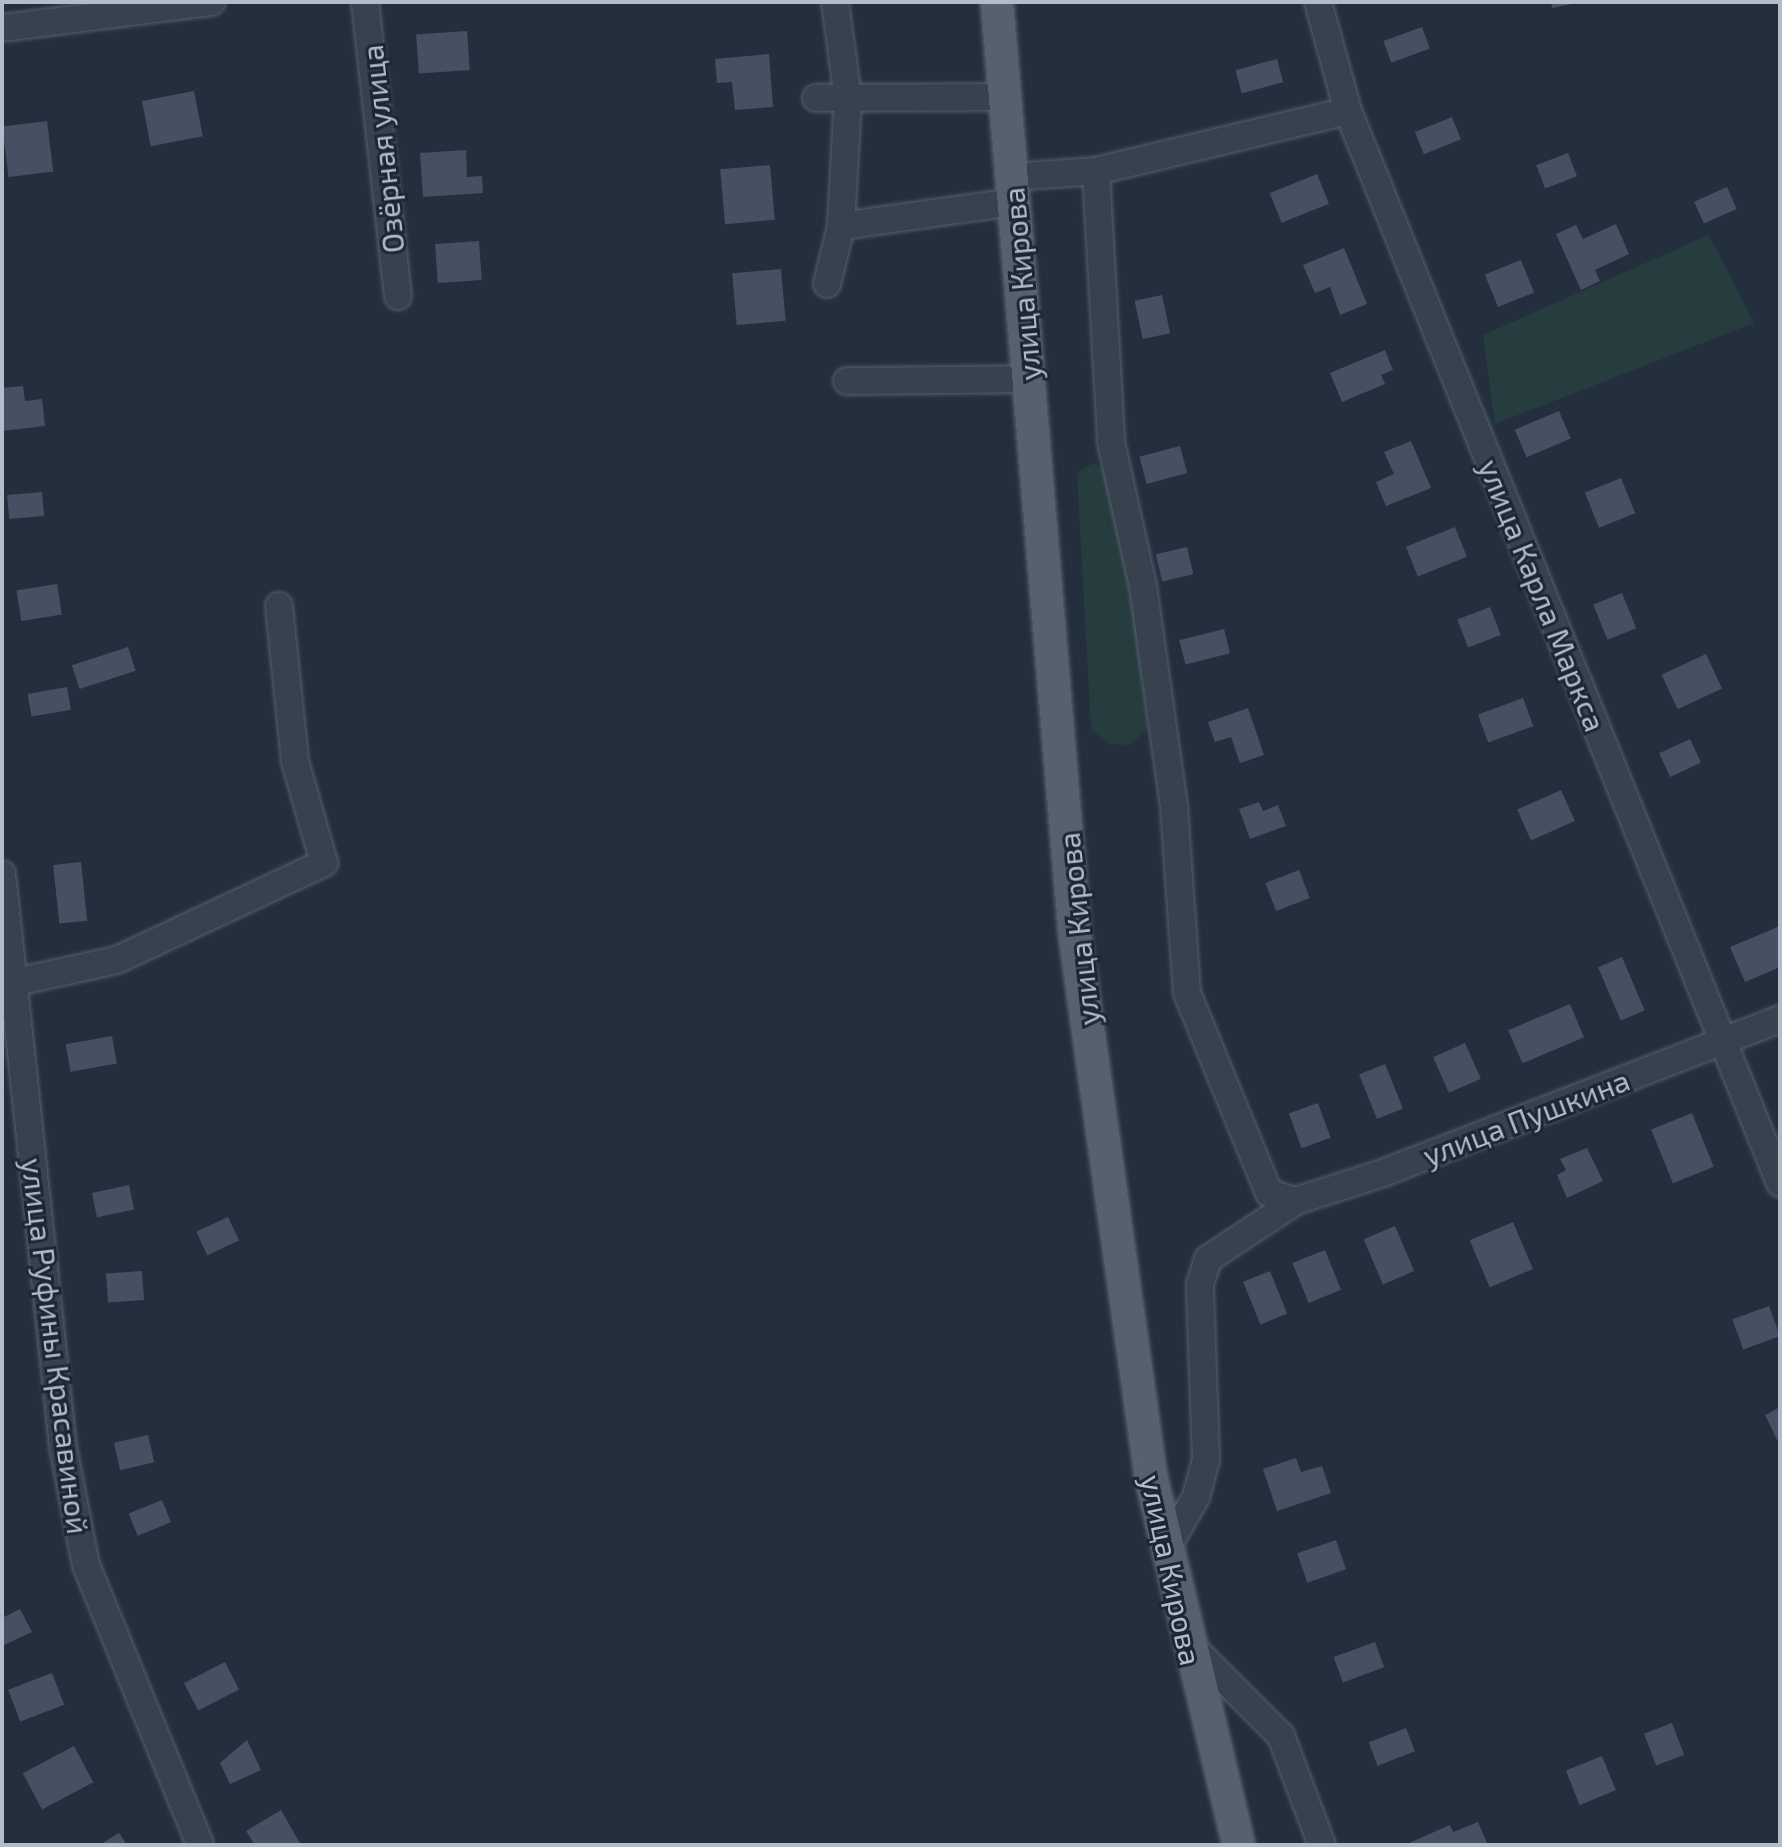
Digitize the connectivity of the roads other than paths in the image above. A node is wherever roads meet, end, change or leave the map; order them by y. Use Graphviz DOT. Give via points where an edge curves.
graph roads {
  1 [pos="211,2"];
  2 [pos="365,2"];
  3 [pos="835,2"];
  4 [pos="997,2"];
  5 [pos="1318,2"];
  6 [pos="7,27"];
  7 [pos="1005,97"];
  8 [pos="816,98"];
  9 [pos="848,98"];
  10 [pos="1348,111"];
  11 [pos="1096,171"];
  12 [pos="1013,190"];
  13 [pos="841,226"];
  14 [pos="827,284"];
  15 [pos="398,296"];
  16 [pos="1029,379"];
  17 [pos="847,381"];
  18 [pos="279,606"];
  19 [pos="2,874"];
  20 [pos="12,983"];
  21 [pos="1780,1019"];
  22 [pos="1722,1040"];
  23 [pos="1780,1183"];
  24 [pos="1296,1201"];
  25 [pos="1166,1549"];
  26 [pos="1185,1640"];
  27 [pos="200,1845"];
  28 [pos="1239,1845"];
  29 [pos="1322,1845"];
  1 -- 6 [label="street"];
  2 -- 15 [label="street, Озёрная улица"];
  3 -- 9 [label="street"];
  4 -- 7 [label="main road, улица Кирова"];
  5 -- 10 [label="street, улица Карла Маркса"];
  7 -- 9 [label="street"];
  7 -- 12 [label="main road, улица Кирова"];
  8 -- 9 [label="street"];
  9 -- 13 [label="street"];
  10 -- 11 [label="street"];
  10 -- 22 [label="street, улица Карла Маркса"];
  11 -- 12 [label="street"];
  11 -- 24 [label="street" via="1111,442 1143,586 1174,807 1187,993 1269,1193"];
  12 -- 13 [label="street"];
  12 -- 16 [label="main road, улица Кирова"];
  13 -- 14 [label="street"];
  16 -- 17 [label="street"];
  16 -- 25 [label="main road, улица Кирова" via="1075,937"];
  18 -- 20 [label="street" via="295,761 324,863 117,960"];
  19 -- 20 [label="street, улица Руфины Красавиной"];
  20 -- 27 [label="street, улица Руфины Красавиной" via="63,1447 86,1565"];
  21 -- 22 [label="street, улица Пушкина"];
  22 -- 23 [label="street, улица Карла Маркса"];
  22 -- 24 [label="street, улица Пушкина"];
  24 -- 25 [label="street, улица Пушкина" via="1208,1259 1200,1284 1206,1460 1196,1497"];
  25 -- 26 [label="main road, улица Кирова"];
  26 -- 28 [label="main road, улица Кирова"];
  26 -- 29 [label="street" via="1281,1736"];
}
